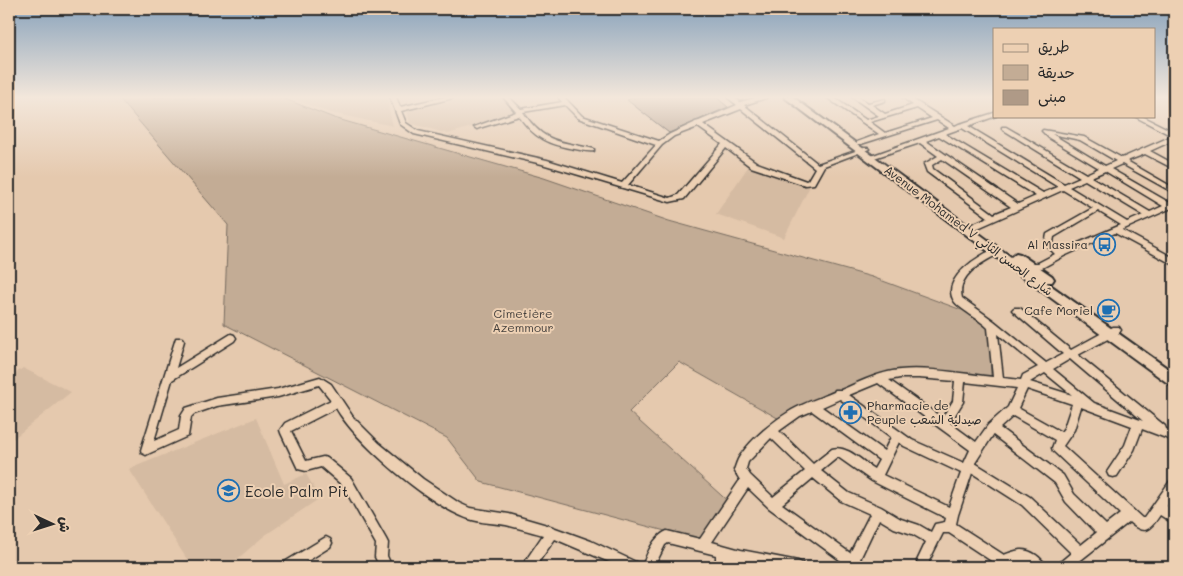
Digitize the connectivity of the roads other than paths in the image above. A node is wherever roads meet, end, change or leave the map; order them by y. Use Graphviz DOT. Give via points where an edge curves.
graph roads {
  1 [pos="403,124"];
  2 [pos="486,124"];
  3 [pos="527,124"];
  4 [pos="599,124"];
  5 [pos="697,124"];
  6 [pos="764,124"];
  7 [pos="827,124"];
  8 [pos="830,124"];
  9 [pos="868,124"];
  10 [pos="919,124"];
  11 [pos="947,124"];
  12 [pos="965,124"];
  13 [pos="1151,124"];
  14 [pos="961,125"];
  15 [pos="477,127"];
  16 [pos="953,128"];
  17 [pos="1004,128"];
  18 [pos="938,134"];
  19 [pos="884,135"];
  20 [pos="1174,137"];
  21 [pos="920,140"];
  22 [pos="660,144"];
  23 [pos="725,145"];
  24 [pos="592,150"];
  25 [pos="867,151"];
  26 [pos="1145,151"];
  27 [pos="942,156"];
  28 [pos="1122,161"];
  29 [pos="818,167"];
  30 [pos="1174,167"];
  31 [pos="1105,168"];
  32 [pos="1085,177"];
  33 [pos="624,185"];
  34 [pos="1063,186"];
  35 [pos="1174,191"];
  36 [pos="1042,196"];
  37 [pos="1172,205"];
  38 [pos="1018,208"];
  39 [pos="1098,208"];
  40 [pos="1149,214"];
  41 [pos="994,218"];
  42 [pos="1126,225"];
  43 [pos="975,226"];
  44 [pos="1116,230"];
  45 [pos="997,251"];
  46 [pos="1061,254"];
  47 [pos="1174,262"];
  48 [pos="1031,270"];
  49 [pos="1016,310"];
  50 [pos="990,323"];
  51 [pos="1113,332"];
  52 [pos="231,338"];
  53 [pos="179,341"];
  54 [pos="1073,355"];
  55 [pos="1044,367"];
  56 [pos="1174,372"];
  57 [pos="169,378"];
  58 [pos="879,378"];
  59 [pos="960,378"];
  60 [pos="1174,380"];
  61 [pos="998,382"];
  62 [pos="1023,384"];
  63 [pos="839,393"];
  64 [pos="337,402"];
  65 [pos="1077,403"];
  66 [pos="812,405"];
  67 [pos="1094,409"];
  68 [pos="1012,410"];
  69 [pos="1138,424"];
  70 [pos="943,425"];
  71 [pos="992,428"];
  72 [pos="771,431"];
  73 [pos="1170,434"];
  74 [pos="897,435"];
  75 [pos="1063,439"];
  76 [pos="977,449"];
  77 [pos="884,457"];
  78 [pos="968,468"];
  79 [pos="812,472"];
  80 [pos="1114,472"];
  81 [pos="876,477"];
  82 [pos="746,481"];
  83 [pos="1174,485"];
  84 [pos="773,504"];
  85 [pos="1159,507"];
  86 [pos="876,512"];
  87 [pos="1129,514"];
  88 [pos="952,515"];
  89 [pos="1174,518"];
  90 [pos="950,527"];
  91 [pos="1104,532"];
  92 [pos="552,533"];
  93 [pos="933,540"];
  94 [pos="326,543"];
  95 [pos="703,546"];
  96 [pos="722,552"];
  97 [pos="1080,553"];
  98 [pos="856,565"];
  99 [pos="1003,565"];
  100 [pos="1068,566"];
  101 [pos="287,567"];
  102 [pos="386,567"];
  103 [pos="528,567"];
  104 [pos="634,567"];
  105 [pos="648,567"];
  106 [pos="722,567"];
  107 [pos="797,567"];
  108 [pos="924,567"];
  109 [pos="1040,567"];
  1 -- 33 [label="street" via="416,133 544,162"];
  2 -- 15 [label="street"];
  3 -- 24 [label="street" via="541,138"];
  4 -- 22 [label="street"];
  5 -- 22 [label="street"];
  5 -- 23 [label="street"];
  6 -- 29 [label="street"];
  7 -- 25 [label="main road, Avenue Mohamed V شارع الحسن الثاني"];
  8 -- 25 [label="main road, Avenue Mohamed V شارع الحسن الثاني"];
  9 -- 19 [label="street"];
  10 -- 19 [label="street"];
  11 -- 16 [label="street"];
  12 -- 14 [label="street"];
  13 -- 20 [label="street"];
  14 -- 16 [label="street"];
  14 -- 34 [label="street"];
  16 -- 18 [label="street"];
  17 -- 32 [label="street"];
  18 -- 21 [label="street"];
  18 -- 36 [label="street"];
  19 -- 25 [label="street"];
  20 -- 26 [label="street"];
  21 -- 25 [label="street"];
  21 -- 27 [label="street"];
  22 -- 33 [label="street"];
  23 -- 29 [label="street" via="754,165 802,182 811,182"];
  23 -- 33 [label="street" via="678,199 665,199"];
  25 -- 29 [label="street"];
  25 -- 43 [label="main road, Avenue Mohamed V شارع الحسن الثاني"];
  25 -- 45 [label="main road, Avenue Mohamed V شارع الحسن الثاني"];
  26 -- 28 [label="street"];
  26 -- 30 [label="street"];
  27 -- 38 [label="street"];
  27 -- 41 [label="street" via="928,164 930,170"];
  28 -- 31 [label="street"];
  28 -- 31 [label="street" via="1082,138 1045,131"];
  28 -- 35 [label="street"];
  31 -- 32 [label="street"];
  31 -- 37 [label="street"];
  32 -- 34 [label="street"];
  32 -- 40 [label="street"];
  34 -- 36 [label="street"];
  34 -- 39 [label="street"];
  36 -- 38 [label="street"];
  37 -- 40 [label="street"];
  38 -- 41 [label="street"];
  39 -- 42 [label="street"];
  39 -- 46 [label="street" via="1050,236 1049,244"];
  40 -- 42 [label="street"];
  41 -- 43 [label="street"];
  42 -- 44 [label="street"];
  43 -- 48 [label="main road, Avenue Mohamed V شارع الحسن الثاني"];
  44 -- 46 [label="street"];
  44 -- 47 [label="street"];
  45 -- 48 [label="main road, Avenue Mohamed V شارع الحسن الثاني"];
  45 -- 50 [label="street" via="970,268 955,289 958,300"];
  46 -- 48 [label="street"];
  48 -- 51 [label="main road, Avenue Mohamed V شارع الحسن الثاني"];
  49 -- 54 [label="street"];
  50 -- 55 [label="street"];
  50 -- 61 [label="street"];
  51 -- 54 [label="street"];
  51 -- 56 [label="main road, Avenue Mohamed V شارع الحسن الثاني"];
  51 -- 60 [label="main road, Avenue Mohamed V شارع الحسن الثاني"];
  52 -- 57 [label="street"];
  53 -- 57 [label="street"];
  54 -- 55 [label="street"];
  54 -- 73 [label="street"];
  55 -- 62 [label="street"];
  55 -- 67 [label="street"];
  57 -- 64 [label="street" via="146,450 184,433 186,416 190,411 217,402 278,393 320,381"];
  58 -- 59 [label="street" via="908,374"];
  58 -- 63 [label="street"];
  58 -- 70 [label="street"];
  59 -- 61 [label="street"];
  59 -- 70 [label="street" via="958,402"];
  61 -- 62 [label="street"];
  62 -- 65 [label="street"];
  62 -- 68 [label="street"];
  63 -- 66 [label="street"];
  63 -- 74 [label="street"];
  64 -- 92 [label="street" via="365,437 456,508 479,517 512,521"];
  64 -- 102 [label="street" via="285,430 302,465 323,462 345,478 382,543 381,557"];
  65 -- 67 [label="street"];
  65 -- 75 [label="street"];
  66 -- 72 [label="street"];
  66 -- 77 [label="street"];
  67 -- 69 [label="street"];
  68 -- 71 [label="street"];
  68 -- 75 [label="street"];
  69 -- 73 [label="street"];
  69 -- 80 [label="street" via="1130,446"];
  70 -- 76 [label="street"];
  71 -- 76 [label="street"];
  71 -- 91 [label="street" via="1059,479 1070,498"];
  72 -- 79 [label="street"];
  72 -- 82 [label="street" via="743,460 740,470"];
  74 -- 77 [label="street"];
  74 -- 78 [label="street" via="918,448"];
  75 -- 87 [label="street" via="1057,446 1061,453"];
  76 -- 78 [label="street"];
  77 -- 81 [label="street"];
  78 -- 88 [label="street"];
  78 -- 97 [label="street" via="1026,501"];
  79 -- 81 [label="street" via="840,452"];
  79 -- 84 [label="street"];
  79 -- 86 [label="street" via="845,497"];
  81 -- 88 [label="street"];
  82 -- 84 [label="street"];
  82 -- 95 [label="street"];
  83 -- 85 [label="street"];
  84 -- 98 [label="street"];
  85 -- 87 [label="street" via="1147,524 1139,523"];
  85 -- 89 [label="street"];
  86 -- 93 [label="street"];
  86 -- 98 [label="street"];
  87 -- 91 [label="street"];
  88 -- 90 [label="street"];
  90 -- 93 [label="street" via="938,528"];
  90 -- 99 [label="street"];
  91 -- 97 [label="street"];
  92 -- 103 [label="street"];
  92 -- 104 [label="street"];
  93 -- 108 [label="street"];
  94 -- 101 [label="street"];
  95 -- 96 [label="street"];
  95 -- 105 [label="street" via="667,537"];
  96 -- 106 [label="street"];
  96 -- 107 [label="street"];
  97 -- 100 [label="street"];
  99 -- 109 [label="street" via="1022,555"];
}
